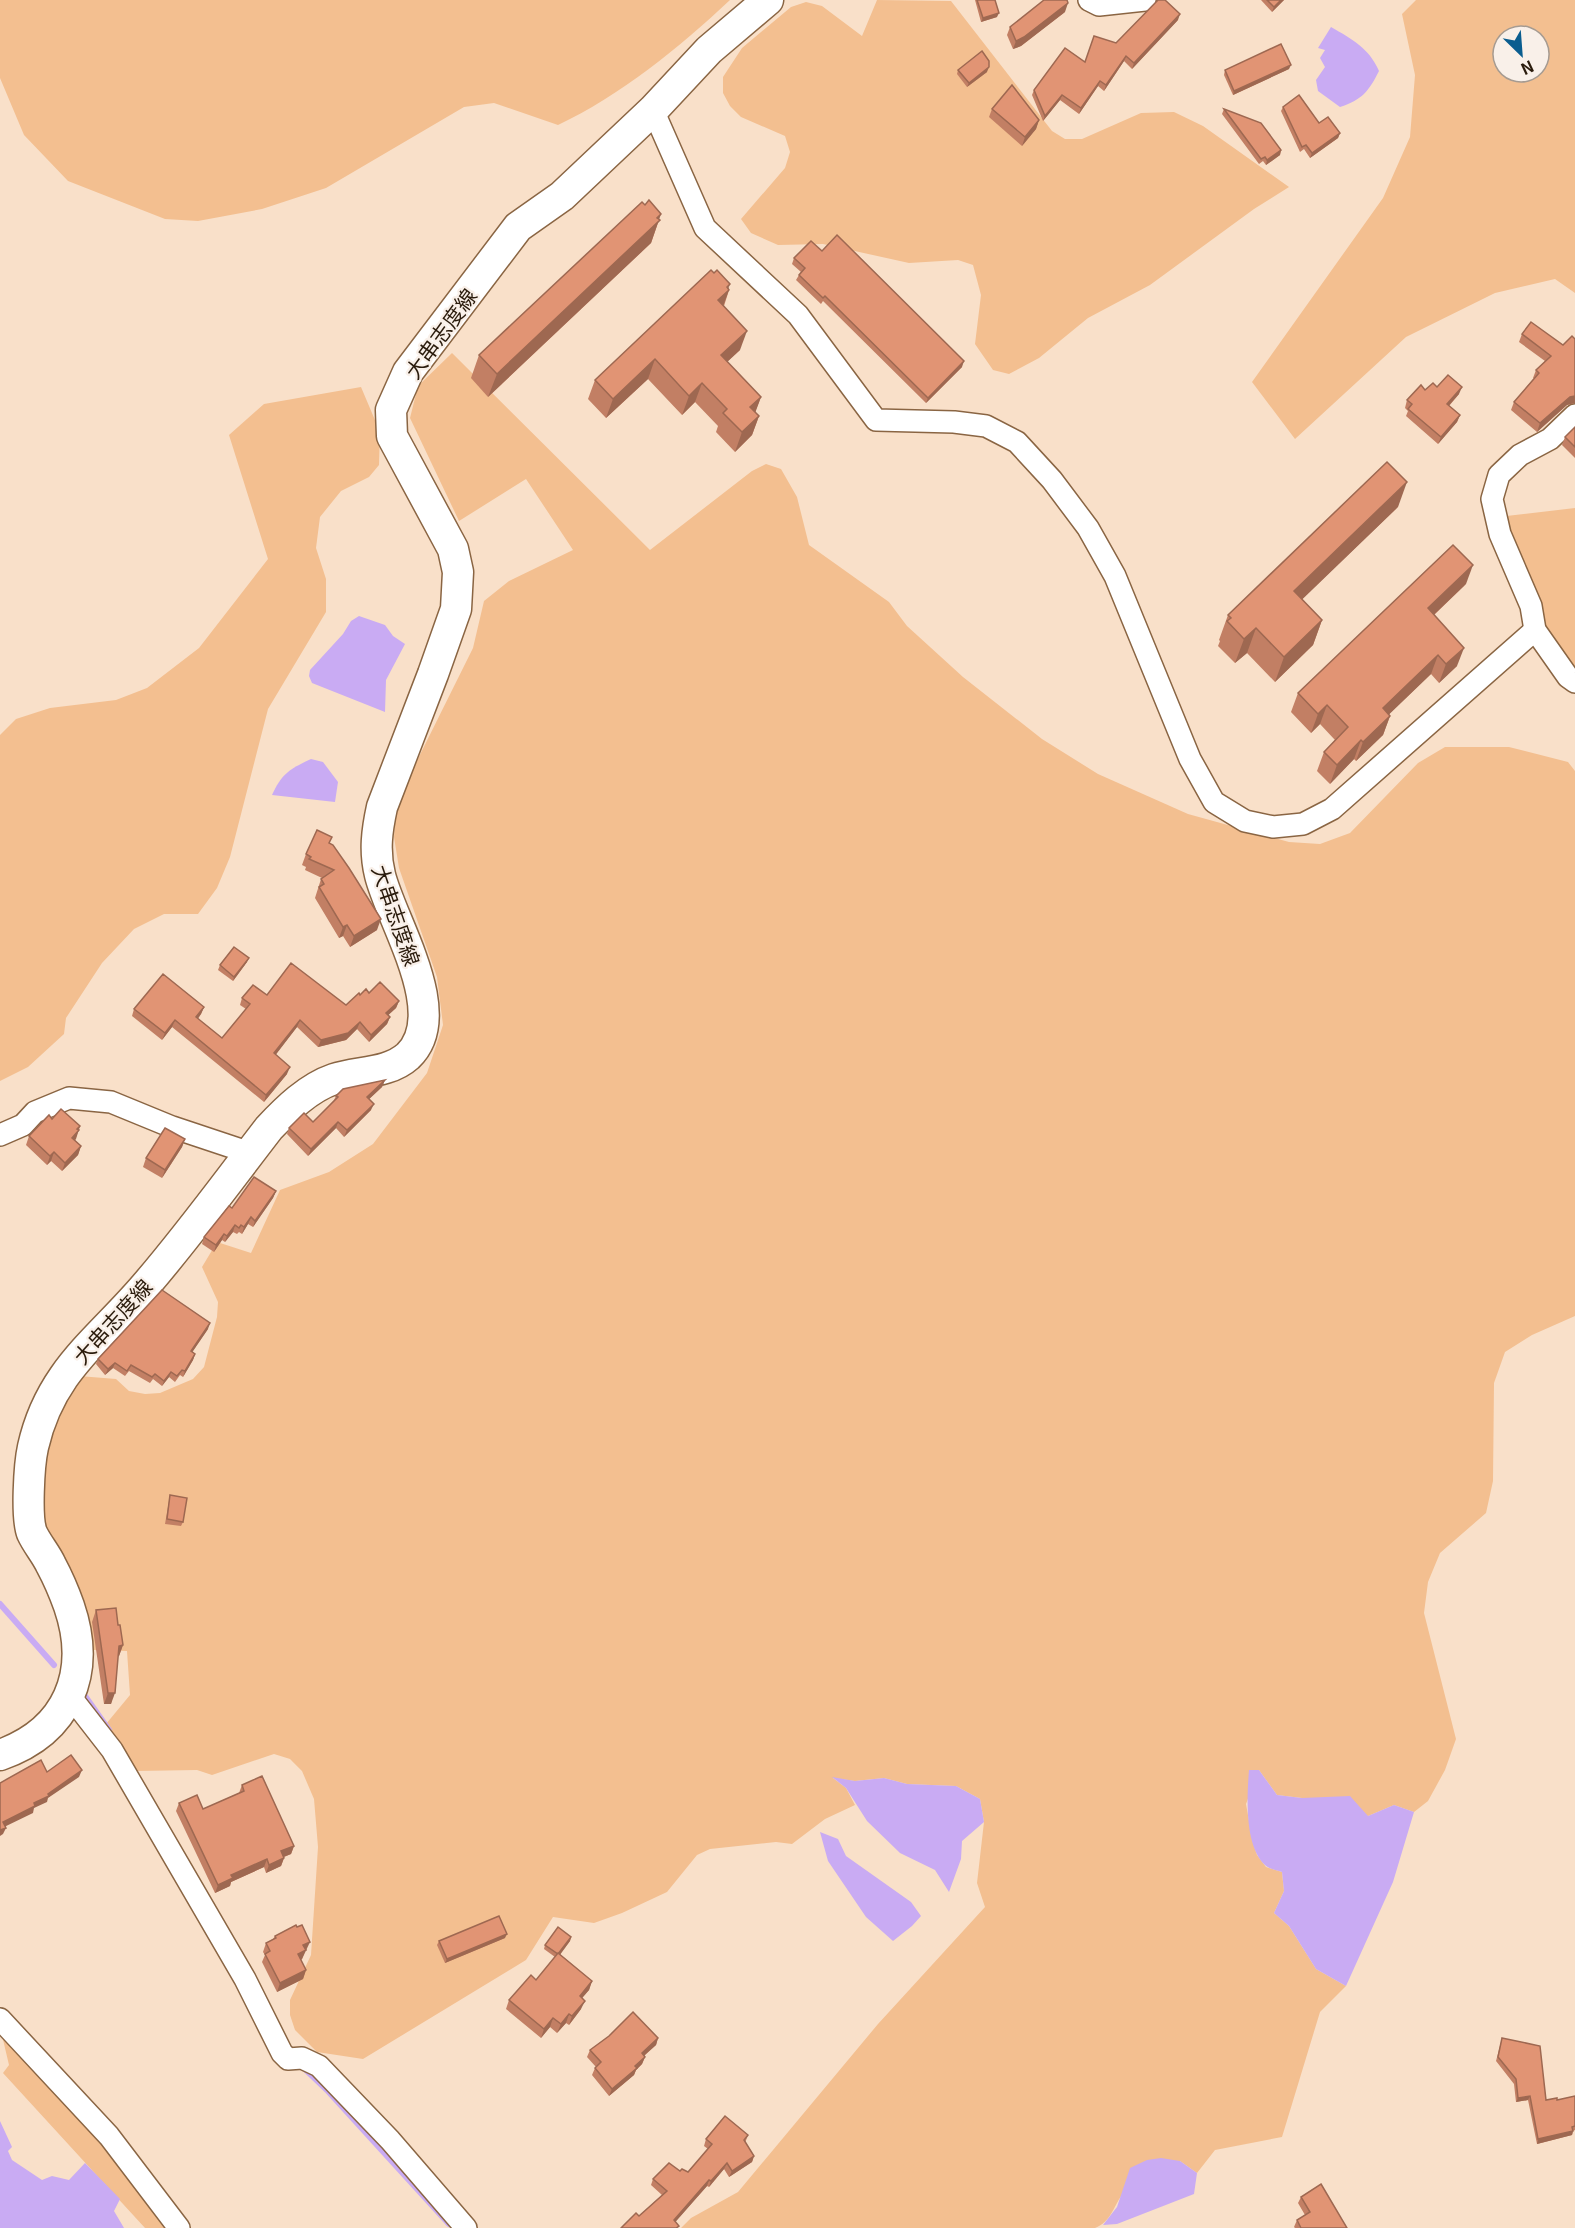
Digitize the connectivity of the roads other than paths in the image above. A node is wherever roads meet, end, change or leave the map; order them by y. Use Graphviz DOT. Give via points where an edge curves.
graph roads {
  1 [pos="768,0"];
  2 [pos="1089,0"];
  3 [pos="1144,0"];
  4 [pos="653,110"];
  5 [pos="1575,415"];
  6 [pos="1535,630"];
  7 [pos="1575,682"];
  8 [pos="0,1136"];
  9 [pos="250,1153"];
  10 [pos="70,1696"];
  11 [pos="0,1755"];
  12 [pos="0,2019"];
  13 [pos="179,2228"];
  14 [pos="466,2228"];
  1 -- 4 [label="main road, 大串志度線" via="709,50"];
  2 -- 3 [label="street" via="1099,5"];
  4 -- 6 [label="street" via="705,228 798,315 876,420 986,426 1017,442 1052,480 1088,528 1115,576 1190,759 1214,802 1245,821 1273,827 1303,824 1332,809"];
  4 -- 9 [label="main road, 大串志度線" via="562,196 518,227 408,372 391,410 392,436 453,549 458,572 456,609 382,807 376,851 380,876 414,963 421,990 422,1028 409,1055 395,1064 333,1079 309,1092 289,1107"];
  5 -- 6 [label="street" via="1550,439 1520,455 1499,475 1492,499 1500,534 1531,606"];
  6 -- 7 [label="street"];
  8 -- 9 [label="street" via="23,1125 35,1112 69,1098 111,1102"];
  9 -- 10 [label="main road, 大串志度線" via="144,1287 87,1346 44,1410 33,1449 29,1498 32,1532 51,1564 78,1638 76,1680"];
  10 -- 11 [label="main road, 大串志度線" via="42,1733"];
  10 -- 14 [label="street" via="112,1750 245,1979 282,2053 288,2059 302,2058 319,2066"];
  12 -- 13 [label="street" via="109,2136"];
}
